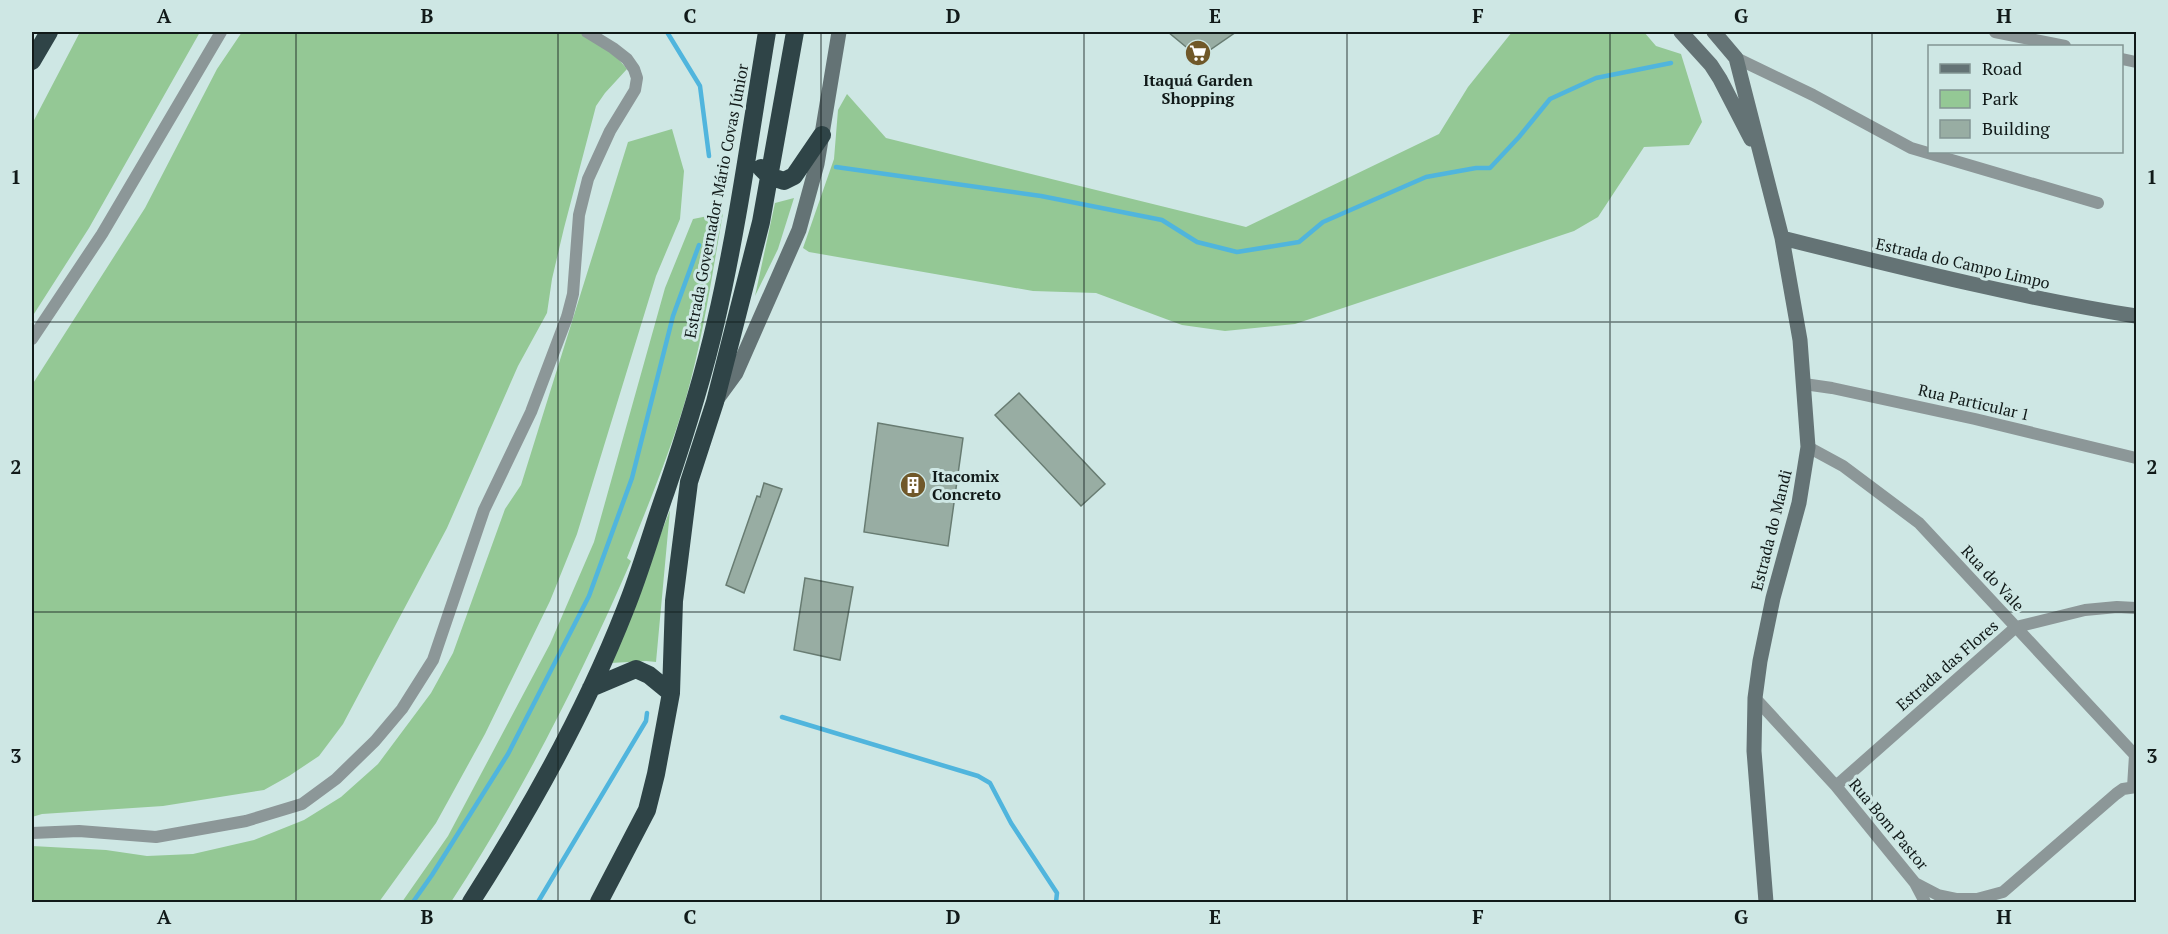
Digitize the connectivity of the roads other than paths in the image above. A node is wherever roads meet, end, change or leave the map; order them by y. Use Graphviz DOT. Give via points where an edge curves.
graph roads {
  1 [pos="49,32"];
  2 [pos="221,32"];
  3 [pos="587,32"];
  4 [pos="767,32"];
  5 [pos="795,32"];
  6 [pos="839,32"];
  7 [pos="1681,32"];
  8 [pos="1714,32"];
  9 [pos="1995,32"];
  10 [pos="2060,45"];
  11 [pos="1736,58"];
  12 [pos="32,61"];
  13 [pos="751,129"];
  14 [pos="822,135"];
  15 [pos="1765,169"];
  16 [pos="769,176"];
  17 [pos="2098,203"];
  18 [pos="1782,238"];
  19 [pos="2136,316"];
  20 [pos="32,339"];
  21 [pos="1804,384"];
  22 [pos="715,402"];
  23 [pos="1808,447"];
  24 [pos="2136,458"];
  25 [pos="2136,608"];
  26 [pos="2016,627"];
  27 [pos="591,688"];
  28 [pos="670,693"];
  29 [pos="1755,698"];
  30 [pos="2135,753"];
  31 [pos="1836,786"];
  32 [pos="2135,787"];
  33 [pos="32,833"];
  34 [pos="1915,883"];
  35 [pos="2003,892"];
  36 [pos="471,903"];
  37 [pos="599,903"];
  38 [pos="1766,903"];
  39 [pos="1925,903"];
  40 [pos="1989,903"];
  1 -- 12 [label="highway"];
  2 -- 20 [label="street" via="102,234"];
  3 -- 33 [label="street" via="627,59 637,78 634,90 588,179 579,215 573,294 567,317 531,412 484,510 432,660 402,709 336,779 302,804 246,821 156,837 80,831"];
  4 -- 13 [label="highway, Estrada Governador Mário Covas Júnior"];
  5 -- 16 [label="highway"];
  6 -- 14 [label="main road"];
  7 -- 15 [label="main road, Estrada do Mandi" via="1711,64"];
  8 -- 11 [label="main road, Estrada do Mandi"];
  9 -- 10 [label="street"];
  11 -- 15 [label="main road, Estrada do Mandi"];
  11 -- 17 [label="street" via="1911,148"];
  13 -- 16 [label="highway" via="758,165"];
  13 -- 27 [label="highway, Estrada Governador Mário Covas Júnior" via="716,321 687,426 626,609"];
  14 -- 16 [label="highway" via="794,176 784,181"];
  14 -- 22 [label="main road" via="807,203 790,254 736,373"];
  15 -- 18 [label="main road, Estrada do Mandi"];
  16 -- 22 [label="highway"];
  18 -- 19 [label="main road, Estrada do Campo Limpo" via="1971,285"];
  18 -- 21 [label="main road, Estrada do Mandi"];
  21 -- 23 [label="main road, Estrada do Mandi"];
  21 -- 24 [label="street, Rua Particular 1" via="1975,419"];
  22 -- 28 [label="highway" via="689,482 674,601"];
  23 -- 26 [label="street, Rua do Vale" via="1843,466 1919,523"];
  23 -- 29 [label="main road, Estrada do Mandi" via="1799,503 1773,598"];
  25 -- 26 [label="street, Estrada das Flores" via="2085,610"];
  26 -- 30 [label="street, Rua do Vale"];
  26 -- 31 [label="street, Estrada das Flores"];
  27 -- 28 [label="highway" via="636,669"];
  27 -- 36 [label="highway, Estrada Governador Mário Covas Júnior" via="535,795"];
  28 -- 37 [label="highway" via="647,810"];
  29 -- 31 [label="street, Rua Bom Pastor"];
  29 -- 38 [label="main road, Estrada do Mandi" via="1754,751"];
  30 -- 32 [label="street"];
  31 -- 34 [label="street, Rua Bom Pastor"];
  32 -- 35 [label="street, Rua Bom Pastor" via="2116,794"];
  34 -- 35 [label="street, Rua Bom Pastor" via="1938,895 1957,899 1977,899"];
  34 -- 39 [label="street"];
  35 -- 40 [label="street"];
}
